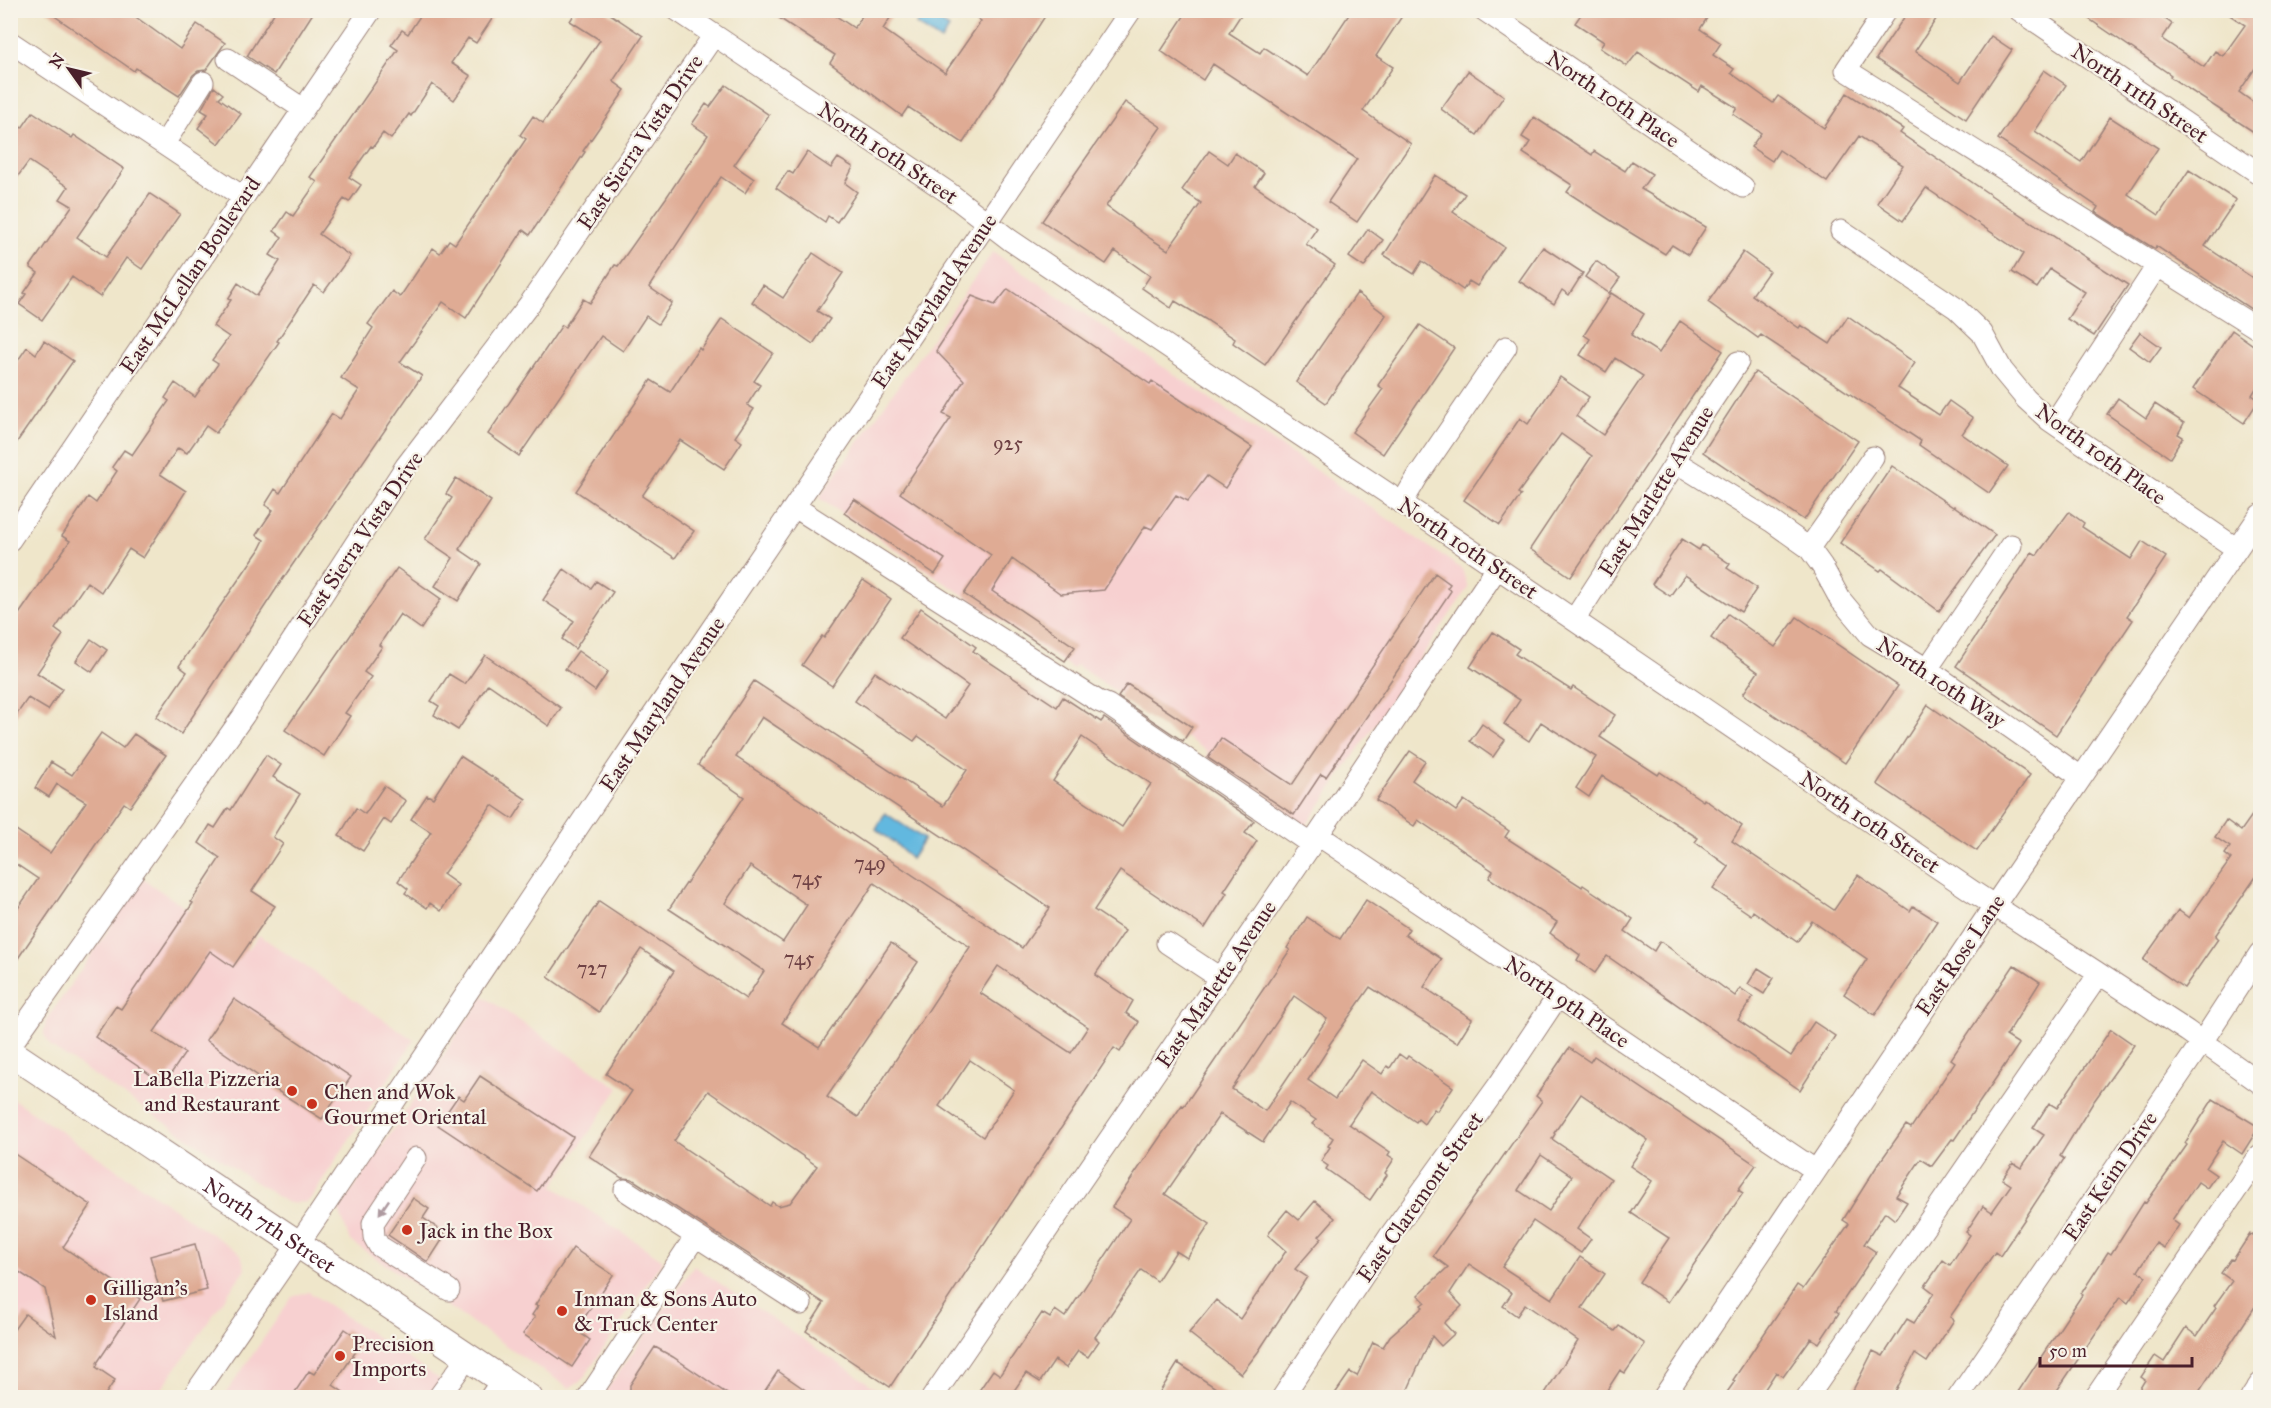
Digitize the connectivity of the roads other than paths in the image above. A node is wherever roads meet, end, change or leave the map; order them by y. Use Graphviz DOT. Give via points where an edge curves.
graph roads {
  1 [pos="371,10"];
  2 [pos="678,10"];
  3 [pos="1131,10"];
  4 [pos="1484,10"];
  5 [pos="1886,10"];
  6 [pos="2019,10"];
  7 [pos="714,35"];
  8 [pos="10,42"];
  9 [pos="228,59"];
  10 [pos="203,82"];
  11 [pos="303,109"];
  12 [pos="164,144"];
  13 [pos="2260,174"];
  14 [pos="1743,187"];
  15 [pos="243,197"];
  16 [pos="987,222"];
  17 [pos="1841,231"];
  18 [pos="2157,266"];
  19 [pos="2260,330"];
  20 [pos="1506,347"];
  21 [pos="1738,362"];
  22 [pos="2054,423"];
  23 [pos="1873,457"];
  24 [pos="1676,462"];
  25 [pos="1402,503"];
  26 [pos="795,507"];
  27 [pos="2260,515"];
  28 [pos="10,540"];
  29 [pos="2011,545"];
  30 [pos="1809,548"];
  31 [pos="2237,549"];
  32 [pos="1497,568"];
  33 [pos="1574,620"];
  34 [pos="1927,669"];
  35 [pos="2081,777"];
  36 [pos="1315,840"];
  37 [pos="1994,906"];
  38 [pos="1167,943"];
  39 [pos="2260,953"];
  40 [pos="2099,974"];
  41 [pos="1220,978"];
  42 [pos="1558,996"];
  43 [pos="2202,1042"];
  44 [pos="10,1046"];
  45 [pos="10,1052"];
  46 [pos="2260,1083"];
  47 [pos="2260,1155"];
  48 [pos="416,1158"];
  49 [pos="1815,1170"];
  50 [pos="624,1190"];
  51 [pos="695,1237"];
  52 [pos="299,1243"];
  53 [pos="449,1290"];
  54 [pos="801,1304"];
  55 [pos="468,1357"];
  56 [pos="2260,1384"];
  57 [pos="496,1389"];
  58 [pos="192,1398"];
  59 [pos="438,1398"];
  60 [pos="528,1398"];
  61 [pos="588,1398"];
  62 [pos="932,1398"];
  63 [pos="1282,1398"];
  64 [pos="1663,1398"];
  65 [pos="1807,1398"];
  66 [pos="1958,1398"];
  67 [pos="2095,1398"];
  68 [pos="2251,1398"];
  1 -- 11 [label="street, East McLellan Boulevard"];
  2 -- 7 [label="street, North 10th Street"];
  3 -- 16 [label="street, East Maryland Avenue"];
  4 -- 14 [label="street, North 10th Place"];
  5 -- 18 [label="street" via="1846,70"];
  6 -- 13 [label="street, North 11th Street"];
  7 -- 16 [label="street, North 10th Street"];
  7 -- 44 [label="street, East Sierra Vista Drive" via="531,302 406,466 244,715"];
  8 -- 12 [label="street"];
  9 -- 11 [label="street"];
  10 -- 12 [label="street"];
  11 -- 15 [label="street, East McLellan Boulevard"];
  12 -- 15 [label="street"];
  15 -- 28 [label="street, East McLellan Boulevard"];
  16 -- 25 [label="street, North 10th Street"];
  16 -- 26 [label="street, East Maryland Avenue"];
  17 -- 22 [label="street, North 10th Place" via="1956,308 1982,333 2002,370 2026,399"];
  18 -- 19 [label="street"];
  18 -- 22 [label="street"];
  20 -- 25 [label="street"];
  21 -- 24 [label="street, East Marlette Avenue" via="1684,442"];
  22 -- 31 [label="street, North 10th Place"];
  23 -- 30 [label="street"];
  24 -- 30 [label="street, North 10th Way"];
  24 -- 33 [label="street, East Marlette Avenue"];
  25 -- 32 [label="street, North 10th Street"];
  26 -- 36 [label="street, North 9th Place"];
  26 -- 52 [label="street, East Maryland Avenue"];
  27 -- 31 [label="street, East Rose Lane"];
  29 -- 34 [label="street"];
  30 -- 34 [label="street, North 10th Way" via="1840,599 1870,635"];
  31 -- 35 [label="street, East Rose Lane"];
  32 -- 33 [label="street, North 10th Street"];
  32 -- 36 [label="street, East Marlette Avenue"];
  33 -- 37 [label="street, North 10th Street"];
  34 -- 35 [label="street, North 10th Way"];
  35 -- 37 [label="street, East Rose Lane"];
  36 -- 41 [label="street, East Marlette Avenue"];
  36 -- 42 [label="street, North 9th Place"];
  37 -- 40 [label="street, North 10th Street"];
  37 -- 49 [label="street, East Rose Lane"];
  38 -- 41 [label="street"];
  39 -- 43 [label="street, East Keim Drive"];
  40 -- 43 [label="street, North 10th Street"];
  40 -- 65 [label="street"];
  41 -- 62 [label="street, East Marlette Avenue"];
  42 -- 49 [label="street, North 9th Place"];
  42 -- 63 [label="street, East Claremont Street"];
  43 -- 46 [label="street, North 10th Street"];
  43 -- 66 [label="street, East Keim Drive"];
  45 -- 52 [label="main road, North 7th Street"];
  47 -- 67 [label="street"];
  48 -- 53 [label="street, one-way" via="374,1223 374,1237 379,1246"];
  49 -- 64 [label="street, East Rose Lane"];
  50 -- 51 [label="street"];
  51 -- 54 [label="street"];
  51 -- 61 [label="street"];
  52 -- 55 [label="main road, North 7th Street"];
  52 -- 58 [label="street, East Maryland Avenue"];
  55 -- 57 [label="main road, North 7th Street"];
  55 -- 59 [label="street"];
  56 -- 68 [label="street"];
  57 -- 60 [label="main road, North 7th Street"];
}
